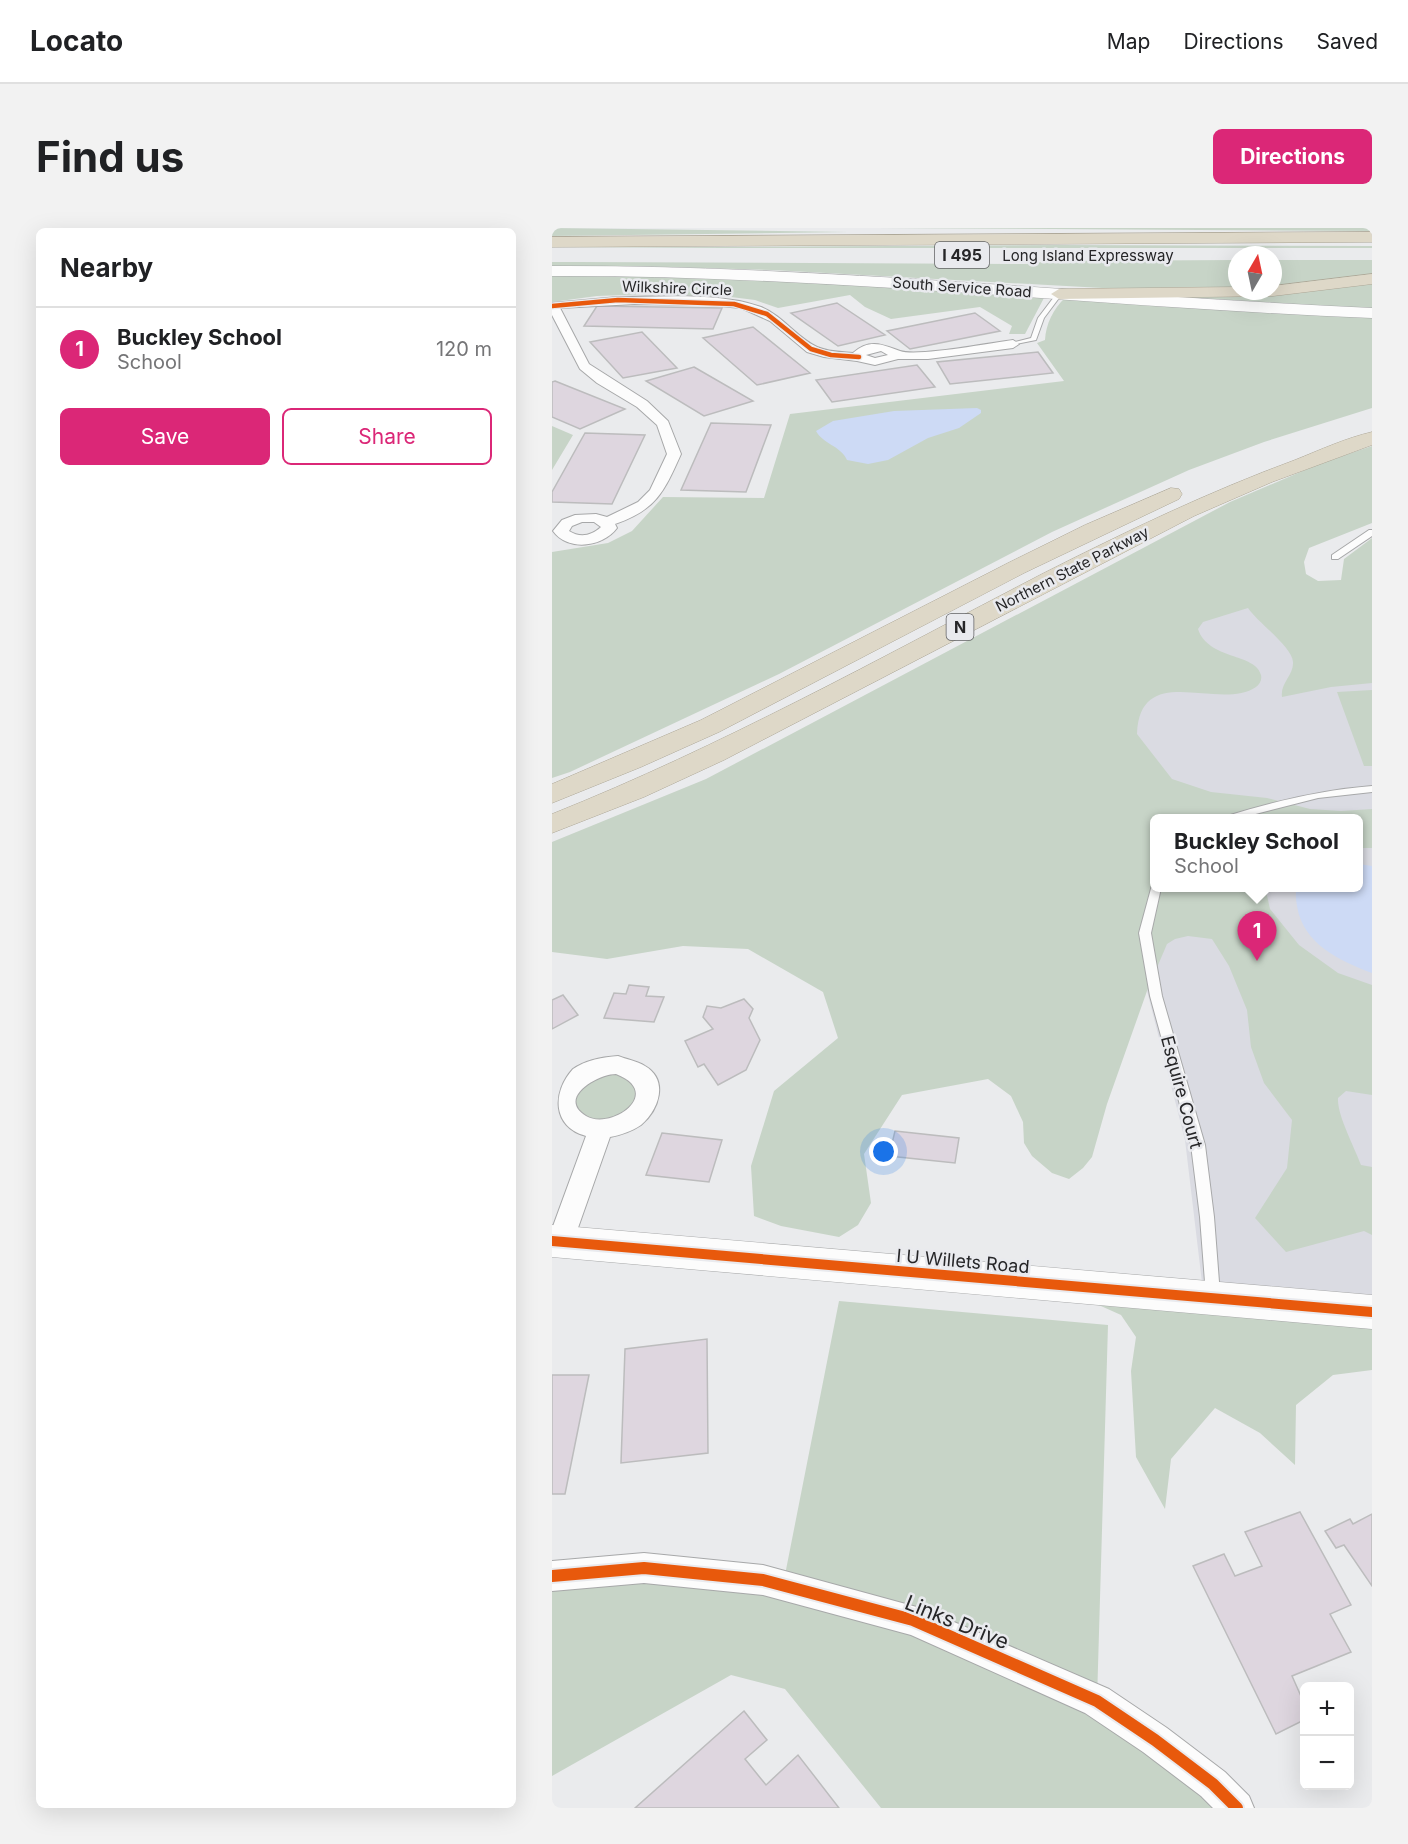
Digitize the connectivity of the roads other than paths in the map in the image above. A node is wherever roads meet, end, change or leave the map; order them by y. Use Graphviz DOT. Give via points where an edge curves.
graph roads {
  1 [pos="712,228"];
  2 [pos="1294,237"];
  3 [pos="1372,237"];
  4 [pos="552,242"];
  5 [pos="1052,255"];
  6 [pos="552,257"];
  7 [pos="552,271"];
  8 [pos="1372,279"];
  9 [pos="1282,290"];
  10 [pos="1228,292"];
  11 [pos="1059,294"];
  12 [pos="553,306"];
  13 [pos="1372,313"];
  14 [pos="1013,344"];
  15 [pos="1372,418"];
  16 [pos="1329,433"];
  17 [pos="1372,438"];
  18 [pos="1189,486"];
  19 [pos="607,522"];
  20 [pos="1372,532"];
  21 [pos="1335,557"];
  22 [pos="1372,789"];
  23 [pos="552,794"];
  24 [pos="1246,814"];
  25 [pos="552,824"];
  26 [pos="1155,892"];
  27 [pos="601,1129"];
  28 [pos="556,1241"];
  29 [pos="1213,1299"];
  30 [pos="1372,1312"];
  31 [pos="552,1576"];
  32 [pos="1237,1808"];
  1 -- 2 [label="highway" via="1026,234 1255,233"];
  2 -- 3 [label="highway, Long Island Expressway / I 495"];
  2 -- 4 [label="highway, Long Island Expressway / I 495"];
  5 -- 6 [label="highway, Long Island Expressway / I 495"];
  7 -- 11 [label="main road, South Service Road" via="765,274"];
  8 -- 9 [label="highway"];
  10 -- 11 [label="highway"];
  11 -- 13 [label="main road, South Service Road"];
  11 -- 14 [label="lane" via="1041,318 1034,339"];
  12 -- 14 [label="street, Wilkshire Circle" via="653,300 750,307 779,321 807,347 833,355 859,357 861,351 876,347 887,348 895,355 928,355"];
  12 -- 19 [label="street" via="584,366 642,404 663,424 674,454 646,505"];
  15 -- 16 [label="highway"];
  17 -- 25 [label="highway, Northern State Parkway / N" via="1186,511 710,757"];
  18 -- 23 [label="highway, Northern State Parkway / N" via="1067,543 694,733"];
  20 -- 21 [label="lane"];
  22 -- 24 [label="lane" via="1279,802"];
  26 -- 29 [label="lane, Esquire Court" via="1145,933 1156,996 1198,1144"];
  27 -- 28 [label="street"];
  28 -- 29 [label="main road, I U Willets Road"];
  29 -- 30 [label="main road, I U Willets Road"];
  31 -- 32 [label="street, Links Drive" via="644,1568 763,1580 913,1620 1097,1701 1213,1784"];
}
